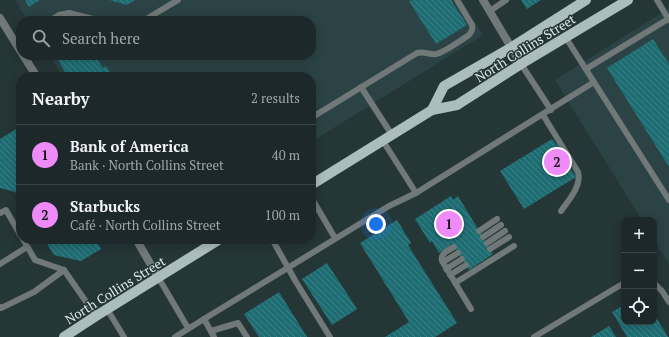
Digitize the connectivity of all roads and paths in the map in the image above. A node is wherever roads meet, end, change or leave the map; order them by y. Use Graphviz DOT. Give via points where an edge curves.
graph roads {
  1 [pos="178,0"];
  2 [pos="457,0"];
  3 [pos="483,0"];
  4 [pos="506,0"];
  5 [pos="586,0"];
  6 [pos="628,0"];
  7 [pos="657,0"];
  8 [pos="490,11"];
  9 [pos="56,16"];
  10 [pos="81,16"];
  11 [pos="151,16"];
  12 [pos="0,18"];
  13 [pos="669,20"];
  14 [pos="16,38"];
  15 [pos="566,38"];
  16 [pos="512,47"];
  17 [pos="26,60"];
  18 [pos="521,64"];
  19 [pos="586,69"];
  20 [pos="33,72"];
  21 [pos="594,82"];
  22 [pos="361,87"];
  23 [pos="432,110"];
  24 [pos="551,110"];
  25 [pos="316,115"];
  26 [pos="543,115"];
  27 [pos="392,135"];
  28 [pos="383,140"];
  29 [pos="316,182"];
  30 [pos="416,193"];
  31 [pos="669,200"];
  32 [pos="316,206"];
  33 [pos="561,211"];
  34 [pos="0,214"];
  35 [pos="497,219"];
  36 [pos="501,225"];
  37 [pos="16,227"];
  38 [pos="479,231"];
  39 [pos="505,231"];
  40 [pos="483,237"];
  41 [pos="509,237"];
  42 [pos="335,238"];
  43 [pos="486,243"];
  44 [pos="26,244"];
  45 [pos="139,244"];
  46 [pos="212,244"];
  47 [pos="275,244"];
  48 [pos="514,246"];
  49 [pos="27,247"];
  50 [pos="454,247"];
  51 [pos="490,249"];
  52 [pos="458,253"];
  53 [pos="462,259"];
  54 [pos="443,262"];
  55 [pos="0,264"];
  56 [pos="466,265"];
  57 [pos="288,268"];
  58 [pos="446,269"];
  59 [pos="64,270"];
  60 [pos="450,275"];
  61 [pos="158,277"];
  62 [pos="456,283"];
  63 [pos="621,285"];
  64 [pos="657,286"];
  65 [pos="669,302"];
  66 [pos="0,307"];
  67 [pos="107,309"];
  68 [pos="471,309"];
  69 [pos="96,316"];
  70 [pos="204,319"];
  71 [pos="188,328"];
  72 [pos="213,334"];
  73 [pos="64,337"];
  74 [pos="124,337"];
  75 [pos="176,337"];
  76 [pos="247,337"];
  77 [pos="330,337"];
  78 [pos="534,337"];
  1 -- 11 [label="lane"];
  2 -- 22 [label="lane" via="472,25 469,34 437,53 417,53"];
  3 -- 8 [label="street"];
  4 -- 8 [label="lane"];
  5 -- 16 [label="main road, North Collins Street"];
  6 -- 15 [label="main road, North Collins Street"];
  7 -- 13 [label="lane"];
  8 -- 16 [label="street"];
  9 -- 10 [label="lane" via="69,13"];
  12 -- 14 [label="street"];
  13 -- 19 [label="lane"];
  15 -- 18 [label="main road, North Collins Street"];
  15 -- 19 [label="lane"];
  16 -- 18 [label="street"];
  16 -- 23 [label="main road, North Collins Street" via="444,86"];
  17 -- 20 [label="street"];
  18 -- 23 [label="main road, North Collins Street" via="457,105"];
  18 -- 24 [label="lane"];
  19 -- 21 [label="lane"];
  21 -- 24 [label="lane"];
  21 -- 31 [label="lane"];
  22 -- 25 [label="lane"];
  22 -- 27 [label="lane"];
  23 -- 27 [label="main road, North Collins Street"];
  24 -- 26 [label="lane"];
  26 -- 30 [label="lane"];
  26 -- 33 [label="lane" via="579,176 573,193"];
  27 -- 28 [label="main road, North Collins Street"];
  28 -- 29 [label="main road, North Collins Street"];
  28 -- 30 [label="lane"];
  30 -- 42 [label="lane"];
  32 -- 42 [label="lane"];
  34 -- 37 [label="lane" via="6,210"];
  35 -- 38 [label="lane"];
  36 -- 40 [label="lane"];
  39 -- 43 [label="lane"];
  41 -- 51 [label="lane"];
  42 -- 57 [label="lane"];
  44 -- 49 [label="lane"];
  45 -- 61 [label="street"];
  46 -- 61 [label="main road, North Collins Street"];
  47 -- 57 [label="lane"];
  48 -- 62 [label="lane"];
  49 -- 55 [label="lane"];
  49 -- 59 [label="lane" via="35,260"];
  50 -- 54 [label="lane" via="442,255"];
  52 -- 54 [label="lane"];
  53 -- 58 [label="lane"];
  54 -- 58 [label="lane"];
  56 -- 60 [label="lane"];
  57 -- 70 [label="lane"];
  57 -- 77 [label="lane"];
  58 -- 60 [label="lane"];
  59 -- 66 [label="lane" via="34,292"];
  59 -- 69 [label="lane"];
  60 -- 62 [label="lane"];
  61 -- 67 [label="main road, North Collins Street"];
  61 -- 71 [label="lane"];
  62 -- 68 [label="lane"];
  63 -- 78 [label="lane"];
  64 -- 65 [label="lane"];
  67 -- 69 [label="main road, North Collins Street"];
  67 -- 74 [label="lane"];
  69 -- 73 [label="main road, North Collins Street"];
  70 -- 71 [label="lane"];
  70 -- 72 [label="lane"];
  71 -- 75 [label="lane"];
  72 -- 76 [label="lane" via="238,323"];
}
